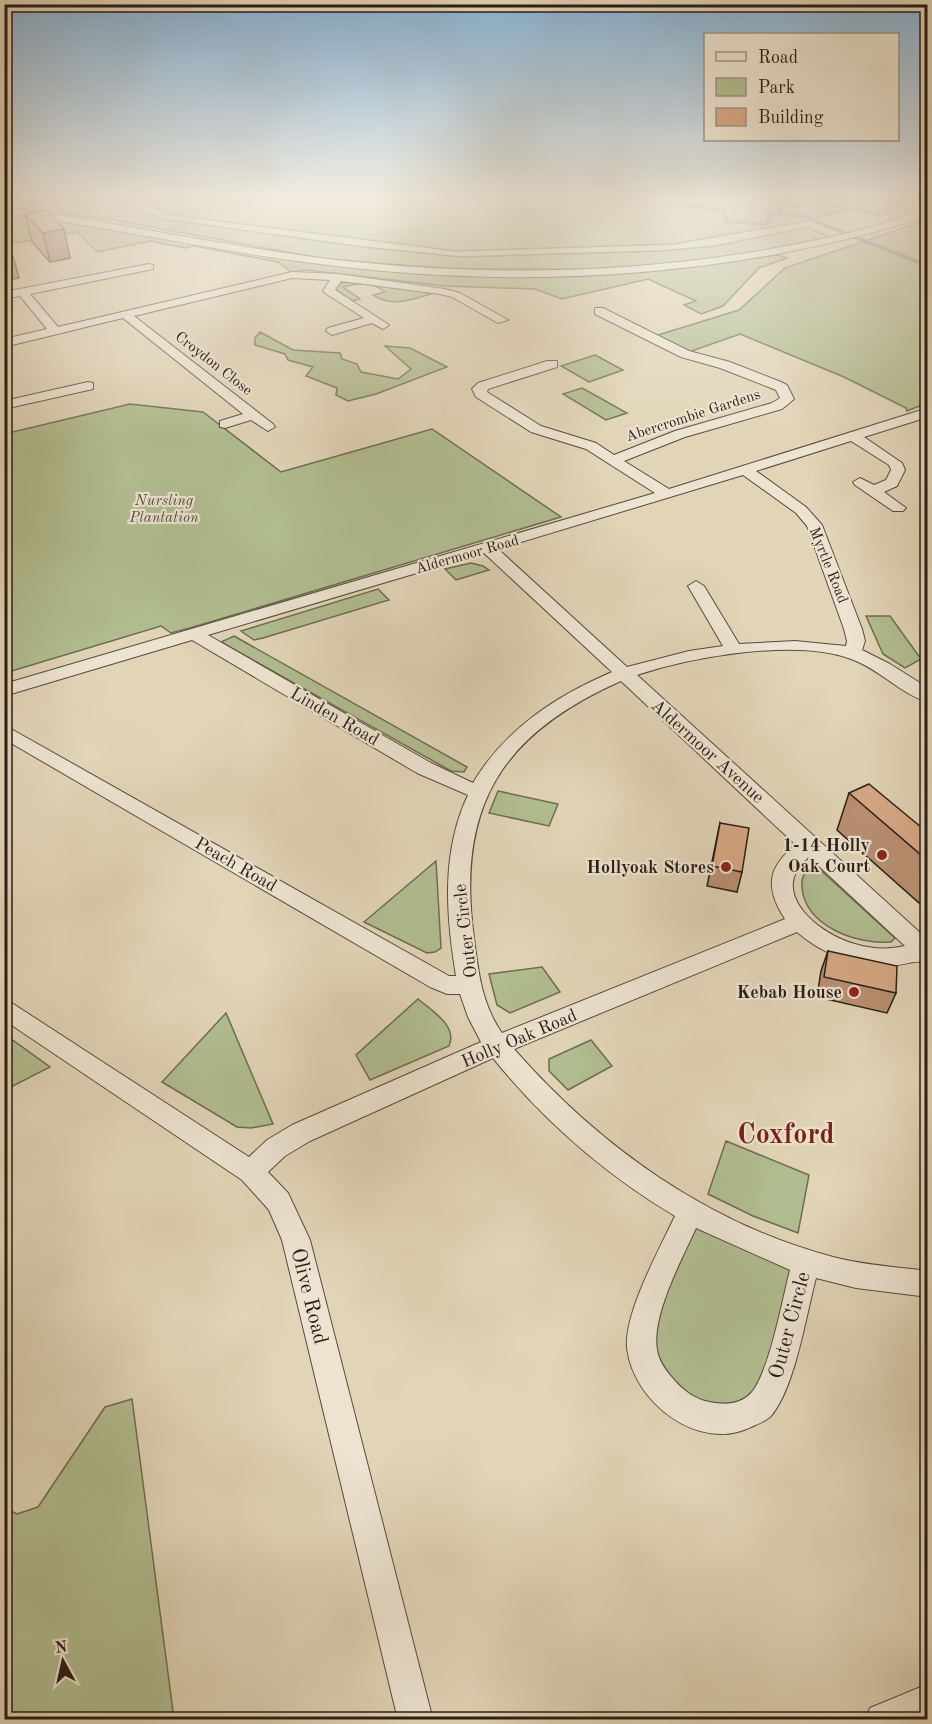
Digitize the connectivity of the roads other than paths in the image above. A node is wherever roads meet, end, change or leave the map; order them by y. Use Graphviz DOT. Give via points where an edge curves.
graph roads {
  1 [pos="98,277"];
  2 [pos="277,277"];
  3 [pos="333,277"];
  4 [pos="338,278"];
  5 [pos="146,292"];
  6 [pos="23,293"];
  7 [pos="4,296"];
  8 [pos="161,306"];
  9 [pos="599,311"];
  10 [pos="126,315"];
  11 [pos="501,320"];
  12 [pos="332,331"];
  13 [pos="56,332"];
  14 [pos="4,343"];
  15 [pos="552,364"];
  16 [pos="530,371"];
  17 [pos="543,378"];
  18 [pos="88,386"];
  19 [pos="4,387"];
  20 [pos="10,404"];
  21 [pos="927,412"];
  22 [pos="254,415"];
  23 [pos="225,424"];
  24 [pos="268,427"];
  25 [pos="852,435"];
  26 [pos="613,460"];
  27 [pos="746,470"];
  28 [pos="860,482"];
  29 [pos="873,491"];
  30 [pos="667,494"];
  31 [pos="898,507"];
  32 [pos="488,548"];
  33 [pos="696,586"];
  34 [pos="194,634"];
  35 [pos="735,650"];
  36 [pos="852,653"];
  37 [pos="622,673"];
  38 [pos="4,690"];
  39 [pos="927,696"];
  40 [pos="4,731"];
  41 [pos="478,791"];
  42 [pos="810,845"];
  43 [pos="799,922"];
  44 [pos="925,952"];
  45 [pos="470,984"];
  46 [pos="4,1007"];
  47 [pos="498,1046"];
  48 [pos="251,1172"];
  49 [pos="691,1209"];
  50 [pos="806,1262"];
  51 [pos="927,1284"];
  52 [pos="927,1701"];
  53 [pos="416,1719"];
  54 [pos="882,1719"];
  1 -- 6 [label="street"];
  2 -- 8 [label="street"];
  3 -- 4 [label="street"];
  4 -- 11 [label="street" via="450,292"];
  4 -- 12 [label="street" via="329,291 379,322"];
  5 -- 8 [label="street"];
  6 -- 7 [label="street"];
  6 -- 13 [label="street"];
  8 -- 10 [label="street"];
  9 -- 26 [label="street, Abercrombie Gardens" via="685,354 776,385 787,399"];
  10 -- 13 [label="street"];
  10 -- 22 [label="street, Croydon Close"];
  13 -- 14 [label="street"];
  15 -- 16 [label="street"];
  16 -- 17 [label="street"];
  16 -- 26 [label="street" via="483,386 479,389 481,394 536,429 583,443"];
  18 -- 20 [label="street"];
  19 -- 20 [label="street"];
  21 -- 25 [label="street, Aldermoor Road"];
  22 -- 23 [label="street, Croydon Close"];
  22 -- 24 [label="street, Croydon Close"];
  25 -- 27 [label="street, Aldermoor Road"];
  25 -- 29 [label="street" via="896,463 898,470 892,483"];
  26 -- 30 [label="street"];
  27 -- 30 [label="street, Aldermoor Road"];
  27 -- 36 [label="street, Myrtle Road" via="801,510 814,525 854,629"];
  28 -- 29 [label="street"];
  29 -- 31 [label="street"];
  30 -- 32 [label="street, Aldermoor Road"];
  32 -- 34 [label="street, Aldermoor Road"];
  32 -- 37 [label="street, Aldermoor Avenue"];
  33 -- 35 [label="street"];
  34 -- 38 [label="street, Aldermoor Road"];
  34 -- 41 [label="street, Linden Road" via="424,768"];
  35 -- 36 [label="street, Outer Circle" via="797,647"];
  35 -- 37 [label="street, Outer Circle" via="675,659"];
  36 -- 39 [label="street, Outer Circle"];
  37 -- 41 [label="street, Outer Circle" via="581,693 538,722 504,755"];
  37 -- 42 [label="street, Aldermoor Avenue"];
  40 -- 45 [label="street, Peach Road" via="438,981 447,985"];
  41 -- 45 [label="street, Outer Circle" via="465,829 458,873"];
  42 -- 43 [label="street" via="796,852 782,880 782,893"];
  42 -- 44 [label="street, Aldermoor Avenue"];
  43 -- 44 [label="street" via="827,943 865,956 898,958"];
  43 -- 47 [label="street, Holly Oak Road"];
  45 -- 47 [label="street, Outer Circle" via="480,1019"];
  46 -- 48 [label="street, Olive Road"];
  47 -- 48 [label="street, Holly Oak Road" via="301,1133 276,1148"];
  47 -- 49 [label="street, Outer Circle" via="539,1094 598,1149"];
  48 -- 53 [label="street, Olive Road" via="279,1202 296,1240"];
  49 -- 50 [label="street, Outer Circle"];
  49 -- 50 [label="street, Outer Circle" via="642,1336 646,1364 655,1380 678,1404 696,1414 728,1419 757,1408 766,1398 773,1386"];
  50 -- 51 [label="street, Outer Circle" via="866,1277"];
  52 -- 54 [label="street"];
}
